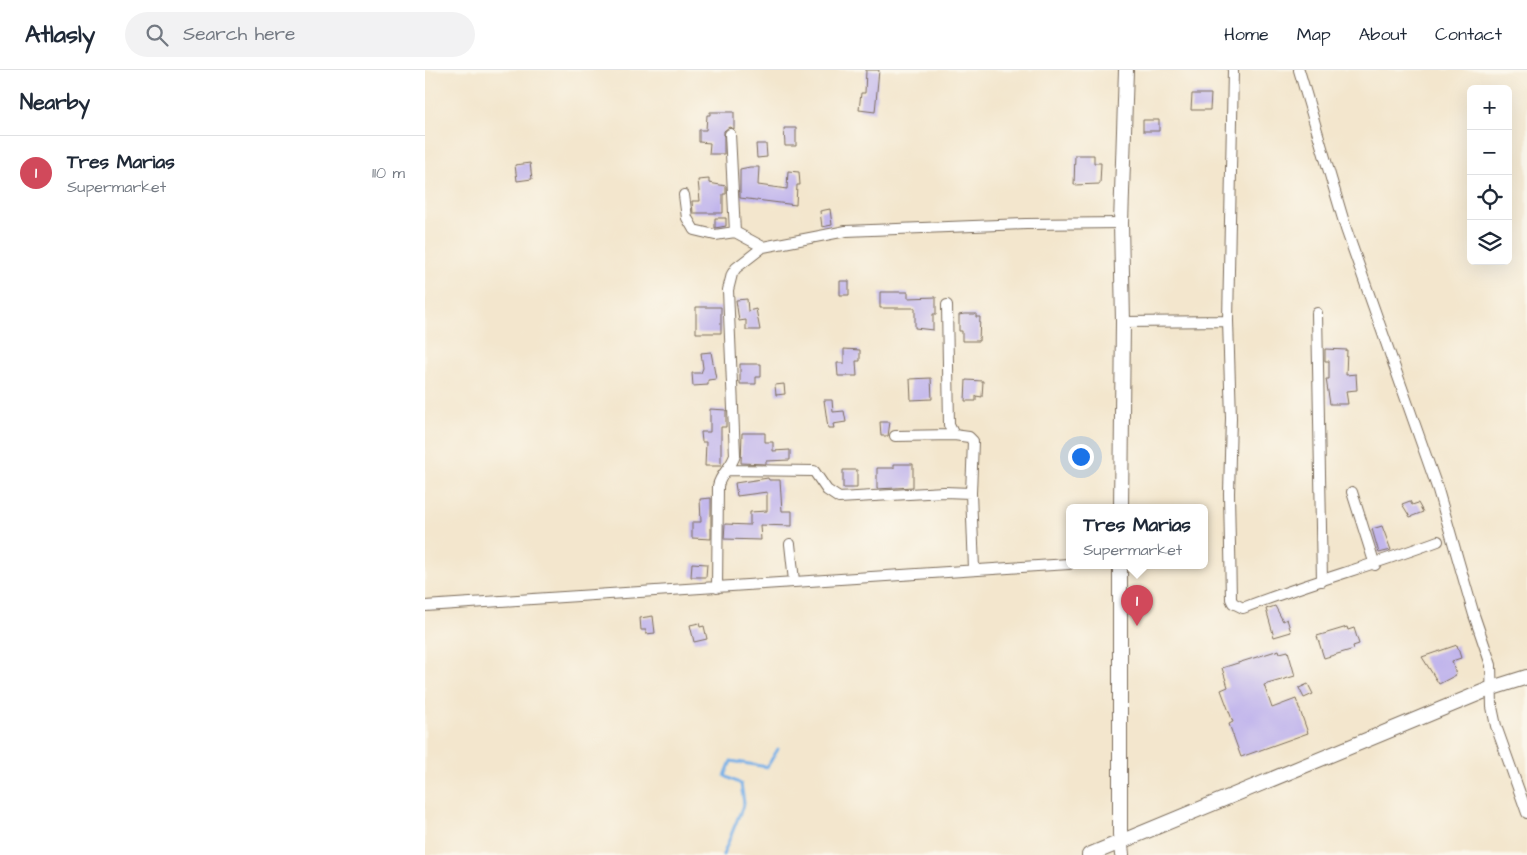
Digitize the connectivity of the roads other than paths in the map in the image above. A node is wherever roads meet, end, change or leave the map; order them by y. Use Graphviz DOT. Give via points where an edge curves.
graph roads {
  1 [pos="1126,70"];
  2 [pos="1233,70"];
  3 [pos="1299,70"];
  4 [pos="730,134"];
  5 [pos="684,194"];
  6 [pos="1121,223"];
  7 [pos="735,232"];
  8 [pos="763,247"];
  9 [pos="947,305"];
  10 [pos="1317,313"];
  11 [pos="1228,321"];
  12 [pos="1123,322"];
  13 [pos="954,435"];
  14 [pos="895,436"];
  15 [pos="727,470"];
  16 [pos="1352,492"];
  17 [pos="971,493"];
  18 [pos="1121,504"];
  19 [pos="1438,541"];
  20 [pos="790,544"];
  21 [pos="1066,564"];
  22 [pos="1375,565"];
  23 [pos="1121,569"];
  24 [pos="974,570"];
  25 [pos="794,581"];
  26 [pos="1322,581"];
  27 [pos="717,588"];
  28 [pos="425,606"];
  29 [pos="1527,677"];
  30 [pos="1492,688"];
  31 [pos="1527,813"];
  32 [pos="1118,846"];
  33 [pos="1089,855"];
  1 -- 6 [label="street"];
  2 -- 11 [label="street"];
  3 -- 30 [label="street" via="1345,230 1438,490 1491,665"];
  4 -- 7 [label="street"];
  5 -- 7 [label="street" via="687,218 694,230 715,235"];
  6 -- 8 [label="street" via="846,231"];
  6 -- 12 [label="street"];
  7 -- 8 [label="street"];
  8 -- 15 [label="street" via="740,264 729,281 735,455"];
  9 -- 13 [label="street" via="949,425"];
  10 -- 26 [label="street"];
  11 -- 12 [label="street"];
  11 -- 26 [label="street" via="1231,599 1243,608"];
  12 -- 18 [label="street"];
  13 -- 14 [label="street"];
  13 -- 17 [label="street" via="973,441"];
  15 -- 17 [label="street" via="813,471 827,490 839,498"];
  15 -- 27 [label="street" via="718,486"];
  16 -- 22 [label="street"];
  17 -- 24 [label="street"];
  19 -- 22 [label="street"];
  20 -- 25 [label="street"];
  21 -- 24 [label="street"];
  22 -- 26 [label="street"];
  23 -- 32 [label="street"];
  24 -- 25 [label="street"];
  25 -- 27 [label="street"];
  27 -- 28 [label="street"];
  29 -- 30 [label="street"];
  30 -- 31 [label="street" via="1496,726"];
  30 -- 32 [label="street"];
  32 -- 33 [label="street"];
}
